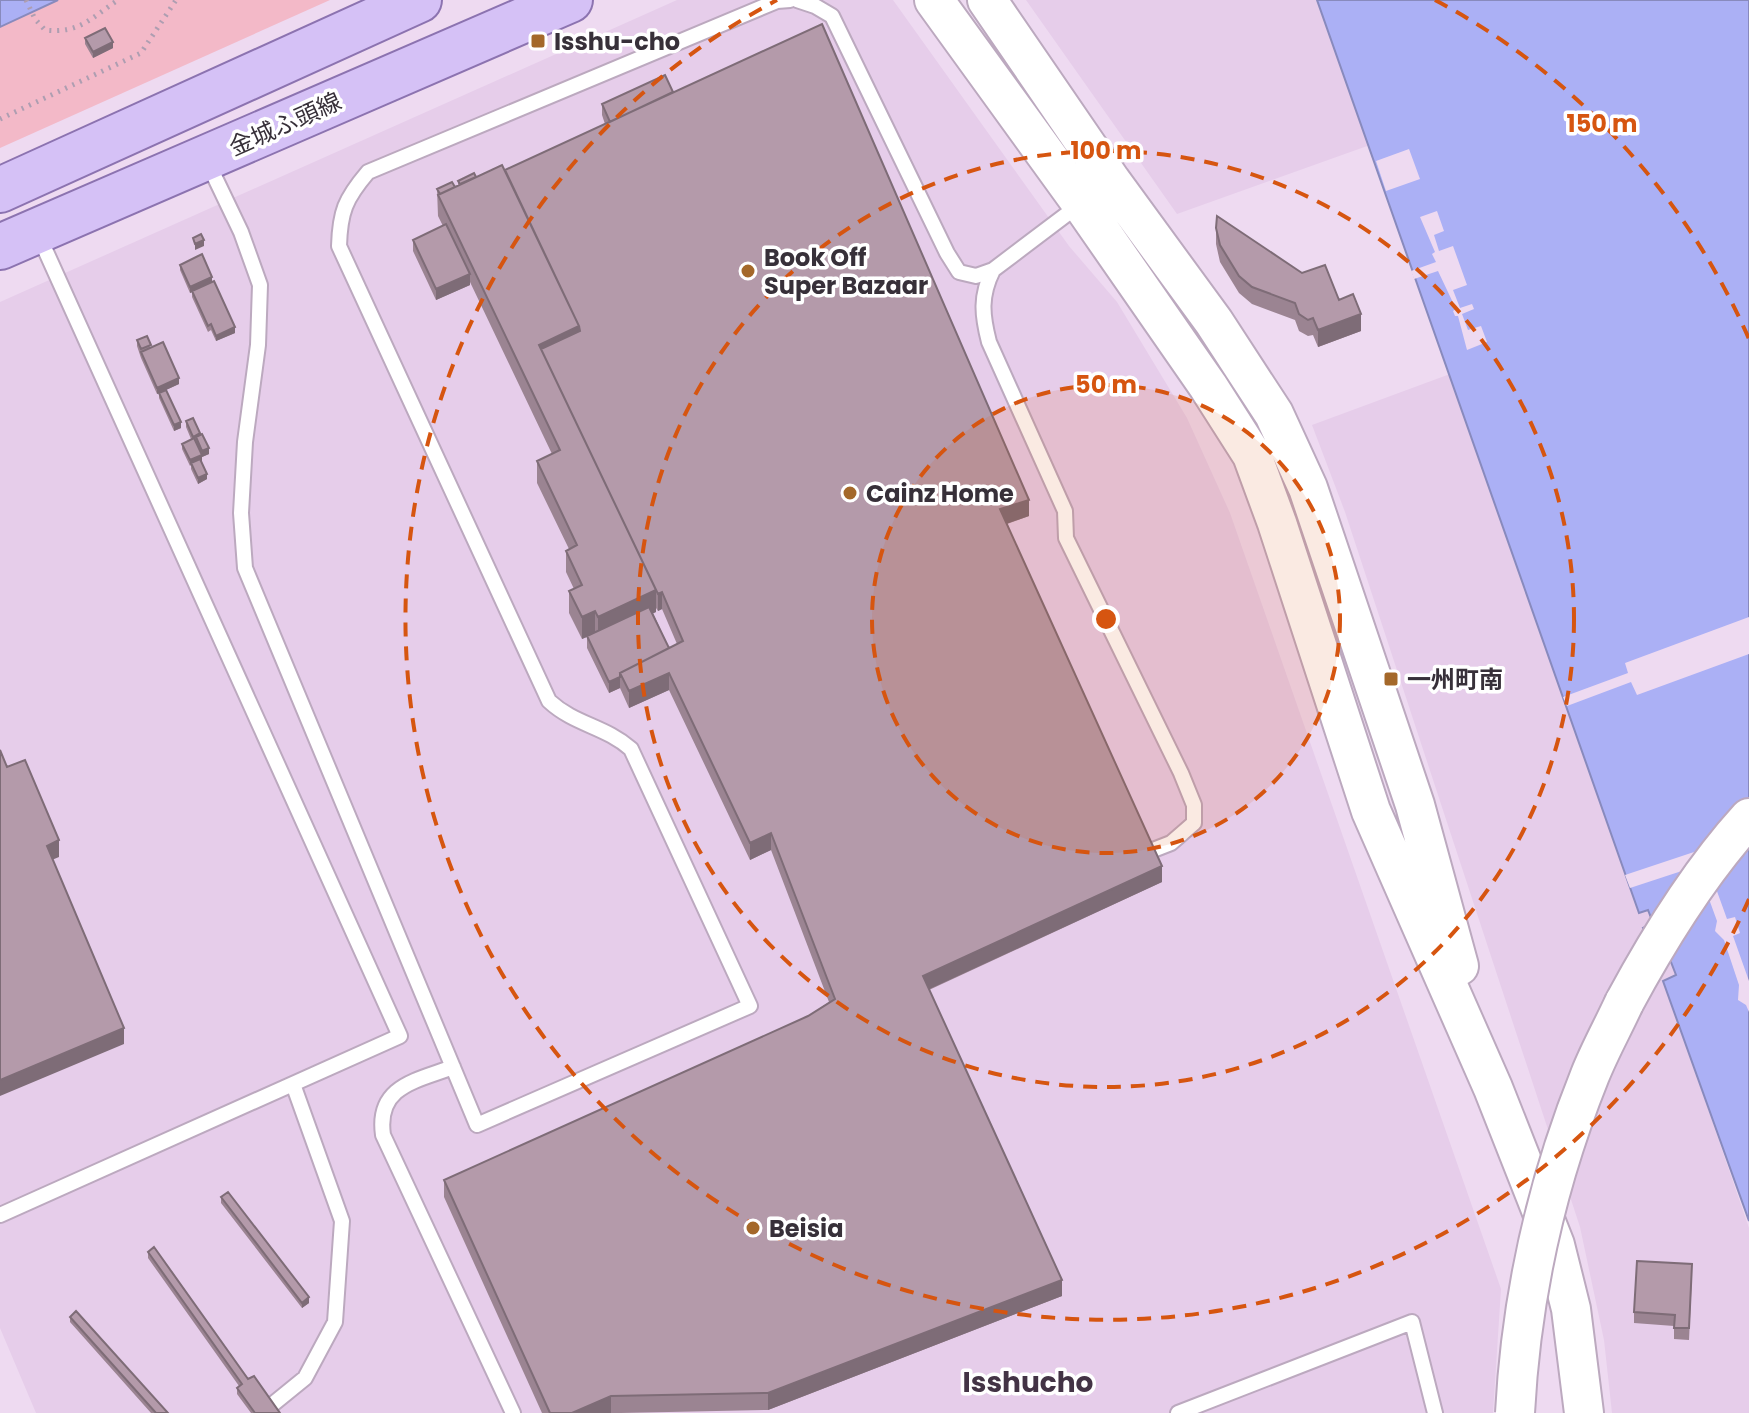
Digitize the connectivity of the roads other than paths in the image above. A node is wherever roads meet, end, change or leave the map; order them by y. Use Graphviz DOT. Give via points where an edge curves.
graph roads {
  1 [pos="419,0"];
  2 [pos="570,0"];
  3 [pos="790,0"];
  4 [pos="797,0"];
  5 [pos="934,0"];
  6 [pos="987,0"];
  7 [pos="206,159"];
  8 [pos="0,190"];
  9 [pos="1096,192"];
  10 [pos="18,239"];
  11 [pos="993,270"];
  12 [pos="1749,818"];
  13 [pos="1148,852"];
  14 [pos="453,1067"];
  15 [pos="293,1084"];
  16 [pos="0,1215"];
  17 [pos="262,1413"];
  18 [pos="513,1413"];
  19 [pos="1178,1413"];
  20 [pos="1435,1413"];
  21 [pos="1515,1413"];
  22 [pos="1584,1413"];
  1 -- 8 [label="main road"];
  2 -- 7 [label="main road, 金城ふ頭線"];
  3 -- 14 [label="lane" via="368,172 348,196 340,221 339,246 549,701 631,749 750,1006 477,1125"];
  4 -- 11 [label="lane" via="832,16 959,272 976,276"];
  5 -- 9 [label="street"];
  6 -- 9 [label="street"];
  7 -- 10 [label="main road, 金城ふ頭線"];
  7 -- 14 [label="lane" via="260,285 241,513 245,568"];
  9 -- 11 [label="lane"];
  9 -- 22 [label="street" via="1252,455 1371,811 1493,1088 1555,1245 1571,1309"];
  10 -- 15 [label="lane" via="400,1036"];
  11 -- 13 [label="lane" via="982,315 989,342 1065,511 1066,538 1194,805 1194,823 1171,843"];
  12 -- 21 [label="street, bridge" via="1652,952 1591,1073 1559,1161 1529,1284"];
  14 -- 18 [label="lane" via="396,1090 381,1119 383,1135"];
  15 -- 16 [label="lane"];
  15 -- 17 [label="lane" via="342,1221 335,1322 305,1378"];
  19 -- 20 [label="lane" via="1412,1322"];
}
